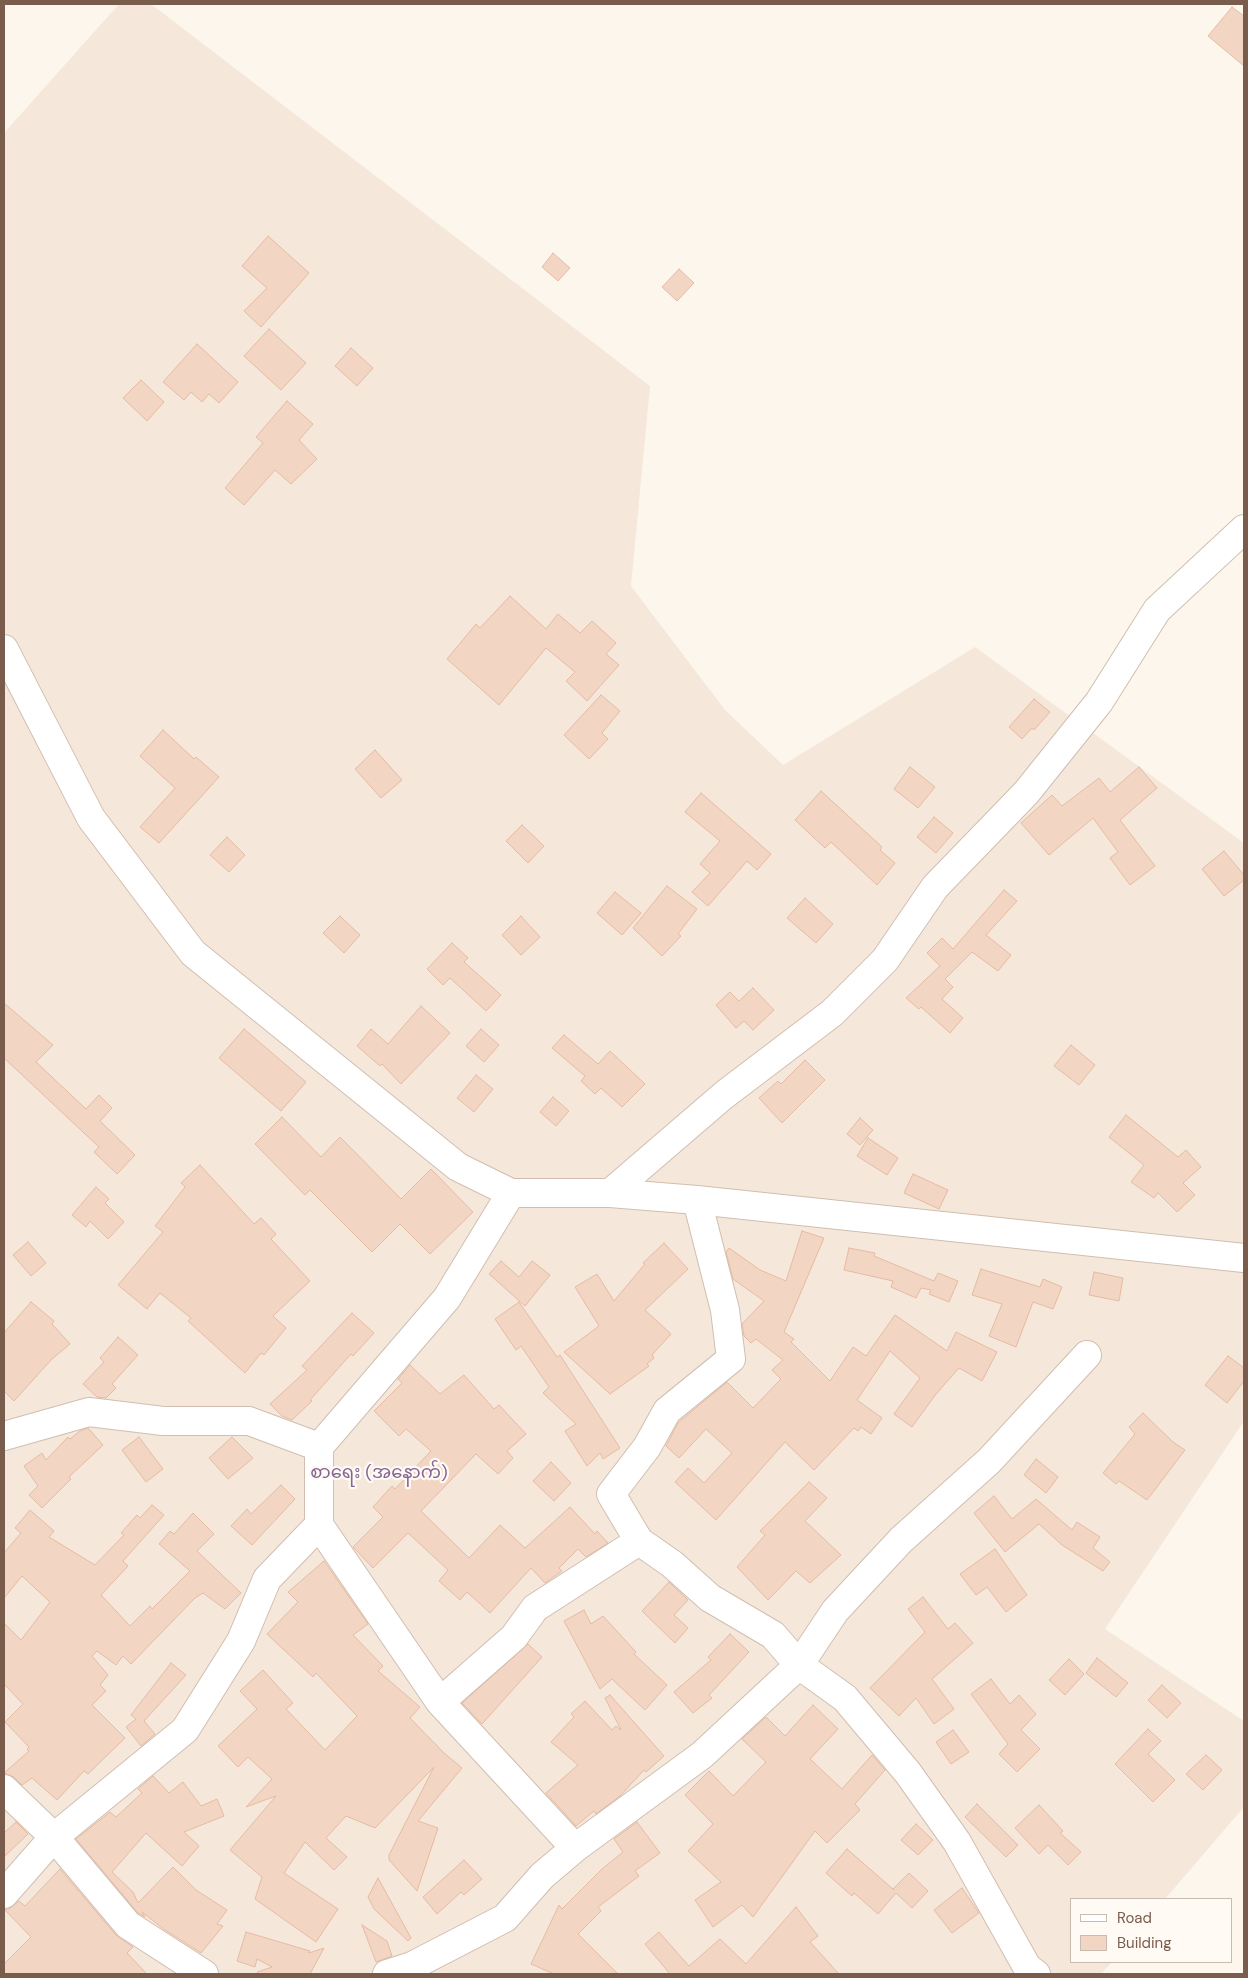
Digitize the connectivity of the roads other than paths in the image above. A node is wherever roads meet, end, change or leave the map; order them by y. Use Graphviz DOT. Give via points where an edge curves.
graph roads {
  1 [pos="1244,529"];
  2 [pos="4,649"];
  3 [pos="511,1193"];
  4 [pos="610,1193"];
  5 [pos="698,1200"];
  6 [pos="1244,1258"];
  7 [pos="1087,1355"];
  8 [pos="4,1436"];
  9 [pos="319,1447"];
  10 [pos="319,1525"];
  11 [pos="639,1541"];
  12 [pos="799,1665"];
  13 [pos="440,1702"];
  14 [pos="4,1789"];
  15 [pos="54,1837"];
  16 [pos="576,1848"];
  17 [pos="4,1894"];
  18 [pos="204,1974"];
  19 [pos="387,1974"];
  20 [pos="1036,1974"];
  1 -- 4 [label="street" via="1157,610 1099,702 1026,793 935,887 885,960 832,1013 724,1095"];
  2 -- 3 [label="street" via="91,818 193,953 458,1167"];
  3 -- 4 [label="street"];
  3 -- 9 [label="street" via="447,1298"];
  4 -- 5 [label="street"];
  5 -- 6 [label="street"];
  5 -- 11 [label="street" via="724,1310 731,1359 667,1411 647,1447 611,1494"];
  7 -- 12 [label="street" via="989,1461 901,1540 835,1611"];
  8 -- 9 [label="street" via="89,1412 163,1421 249,1421"];
  9 -- 10 [label="street"];
  10 -- 13 [label="street"];
  10 -- 15 [label="street" via="267,1579 242,1641 185,1730"];
  11 -- 12 [label="street" via="672,1564 710,1598 773,1635"];
  11 -- 13 [label="street" via="535,1608 514,1636"];
  12 -- 16 [label="street" via="702,1755"];
  12 -- 20 [label="street" via="845,1698 908,1773 957,1842 1027,1967"];
  13 -- 16 [label="street"];
  14 -- 15 [label="street"];
  15 -- 17 [label="street"];
  15 -- 18 [label="street" via="128,1925"];
  16 -- 19 [label="street" via="542,1876 505,1918 412,1966"];
}
